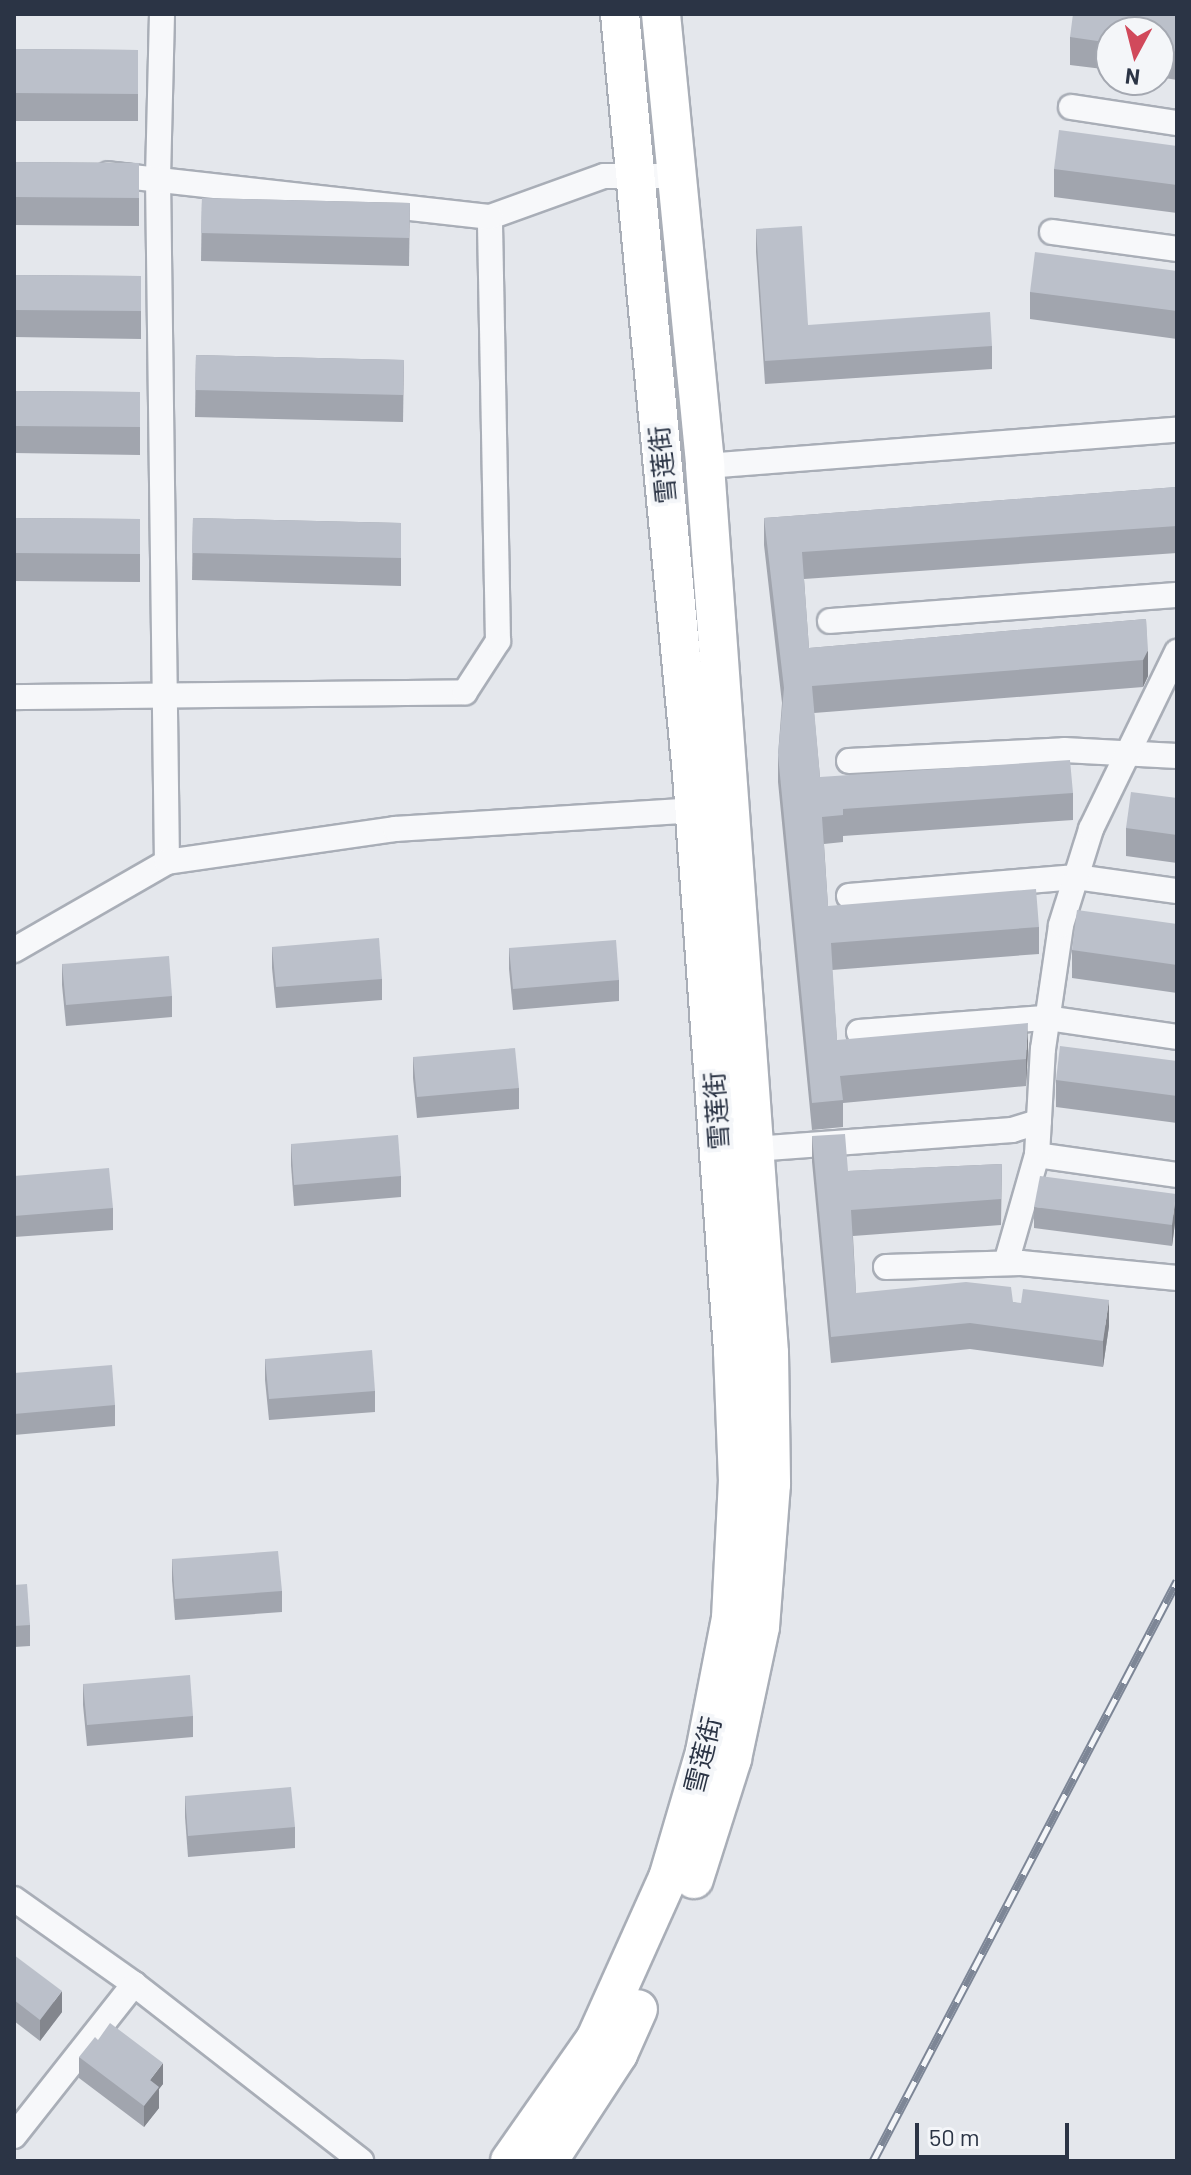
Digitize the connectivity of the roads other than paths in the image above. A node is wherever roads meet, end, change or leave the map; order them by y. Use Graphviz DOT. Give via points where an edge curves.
graph roads {
  1 [pos="162,14"];
  2 [pos="620,14"];
  3 [pos="661,14"];
  4 [pos="1071,107"];
  5 [pos="1177,123"];
  6 [pos="86,173"];
  7 [pos="633,175"];
  8 [pos="674,176"];
  9 [pos="158,177"];
  10 [pos="490,217"];
  11 [pos="1052,232"];
  12 [pos="1177,249"];
  13 [pos="1177,430"];
  14 [pos="705,466"];
  15 [pos="1177,595"];
  16 [pos="830,621"];
  17 [pos="1177,652"];
  18 [pos="166,694"];
  19 [pos="14,697"];
  20 [pos="1129,750"];
  21 [pos="1177,756"];
  22 [pos="849,761"];
  23 [pos="712,809"];
  24 [pos="167,862"];
  25 [pos="1076,877"];
  26 [pos="1177,891"];
  27 [pos="849,896"];
  28 [pos="14,950"];
  29 [pos="1047,1018"];
  30 [pos="859,1032"];
  31 [pos="1177,1037"];
  32 [pos="1039,1122"];
  33 [pos="754,1149"];
  34 [pos="1037,1155"];
  35 [pos="1177,1175"];
  36 [pos="1006,1263"];
  37 [pos="886,1267"];
  38 [pos="1177,1278"];
  39 [pos="14,1899"];
  40 [pos="134,1984"];
  41 [pos="14,2136"];
  42 [pos="361,2161"];
  43 [pos="510,2161"];
  44 [pos="548,2161"];
  1 -- 9 [label="street"];
  2 -- 7 [label="main road, 雪莲街"];
  3 -- 8 [label="main road, 雪莲街"];
  4 -- 5 [label="street"];
  6 -- 9 [label="street"];
  7 -- 8 [label="street"];
  7 -- 10 [label="street" via="604,176"];
  7 -- 23 [label="main road, 雪莲街"];
  8 -- 14 [label="main road, 雪莲街"];
  9 -- 10 [label="street"];
  9 -- 18 [label="street"];
  10 -- 18 [label="street" via="498,641 465,692"];
  11 -- 12 [label="street"];
  13 -- 14 [label="street"];
  14 -- 23 [label="main road, 雪莲街"];
  15 -- 16 [label="street"];
  17 -- 20 [label="street"];
  18 -- 19 [label="street"];
  18 -- 24 [label="street"];
  20 -- 21 [label="street"];
  20 -- 22 [label="street"];
  20 -- 25 [label="street" via="1091,829"];
  23 -- 24 [label="street" via="395,829"];
  23 -- 33 [label="main road, 雪莲街"];
  23 -- 43 [label="main road, 雪莲街" via="738,1482 731,1618 705,1752 668,1878 596,2038"];
  24 -- 28 [label="street"];
  25 -- 26 [label="street"];
  25 -- 27 [label="street"];
  25 -- 29 [label="street" via="1061,925"];
  29 -- 30 [label="street"];
  29 -- 31 [label="street"];
  29 -- 32 [label="street"];
  32 -- 33 [label="street" via="1012,1130"];
  32 -- 34 [label="street"];
  33 -- 44 [label="main road, 雪莲街" via="769,1353 771,1484 757,1641 732,1759 691,1887 618,2054"];
  34 -- 35 [label="street"];
  34 -- 36 [label="street"];
  36 -- 37 [label="street"];
  36 -- 38 [label="street"];
  39 -- 40 [label="street"];
  40 -- 41 [label="street"];
  40 -- 42 [label="street"];
}
